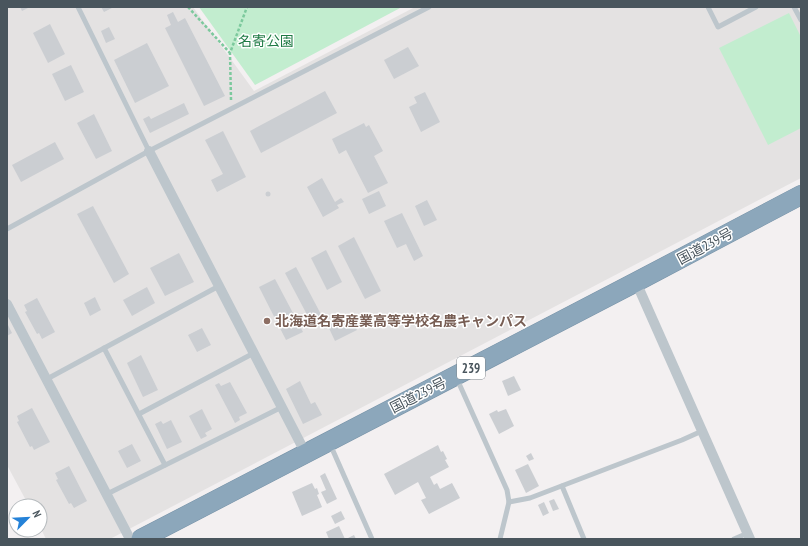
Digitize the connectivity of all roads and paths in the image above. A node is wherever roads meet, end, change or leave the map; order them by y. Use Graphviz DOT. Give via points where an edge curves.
graph roads {
  1 [pos="78,7"];
  2 [pos="188,7"];
  3 [pos="247,7"];
  4 [pos="429,7"];
  5 [pos="708,7"];
  6 [pos="756,7"];
  7 [pos="794,7"];
  8 [pos="801,20"];
  9 [pos="230,53"];
  10 [pos="231,110"];
  11 [pos="149,151"];
  12 [pos="801,195"];
  13 [pos="7,229"];
  14 [pos="636,282"];
  15 [pos="219,286"];
  16 [pos="7,304"];
  17 [pos="104,348"];
  18 [pos="254,353"];
  19 [pos="456,376"];
  20 [pos="47,379"];
  21 [pos="282,407"];
  22 [pos="139,414"];
  23 [pos="702,430"];
  24 [pos="329,441"];
  25 [pos="306,454"];
  26 [pos="165,465"];
  27 [pos="562,486"];
  28 [pos="107,494"];
  29 [pos="509,502"];
  30 [pos="749,536"];
  31 [pos="149,537"];
  32 [pos="130,539"];
  33 [pos="372,539"];
  34 [pos="500,539"];
  35 [pos="584,539"];
  36 [pos="734,539"];
  1 -- 11 [label="lane"];
  2 -- 9 [label="path"];
  3 -- 9 [label="path"];
  4 -- 10 [label="lane"];
  5 -- 6 [label="lane" via="718,27"];
  7 -- 8 [label="lane"];
  9 -- 10 [label="path"];
  10 -- 11 [label="lane"];
  11 -- 13 [label="lane"];
  11 -- 15 [label="street"];
  12 -- 14 [label="highway, 国道239号 / 239"];
  14 -- 19 [label="highway, 国道239号 / 239"];
  14 -- 23 [label="street"];
  15 -- 17 [label="lane"];
  15 -- 18 [label="street"];
  16 -- 20 [label="street"];
  17 -- 20 [label="lane"];
  17 -- 22 [label="lane"];
  18 -- 21 [label="street"];
  18 -- 22 [label="lane"];
  19 -- 24 [label="highway, 国道239号 / 239"];
  19 -- 29 [label="lane" via="507,490"];
  20 -- 28 [label="street"];
  21 -- 25 [label="street"];
  21 -- 26 [label="lane"];
  22 -- 26 [label="lane"];
  23 -- 27 [label="lane"];
  23 -- 30 [label="street"];
  24 -- 25 [label="highway, 国道239号 / 239"];
  24 -- 33 [label="lane"];
  25 -- 31 [label="highway, 国道239号 / 239"];
  26 -- 28 [label="lane"];
  27 -- 29 [label="lane" via="530,498"];
  27 -- 35 [label="lane"];
  28 -- 32 [label="street"];
  29 -- 34 [label="lane"];
  30 -- 36 [label="lane"];
}
